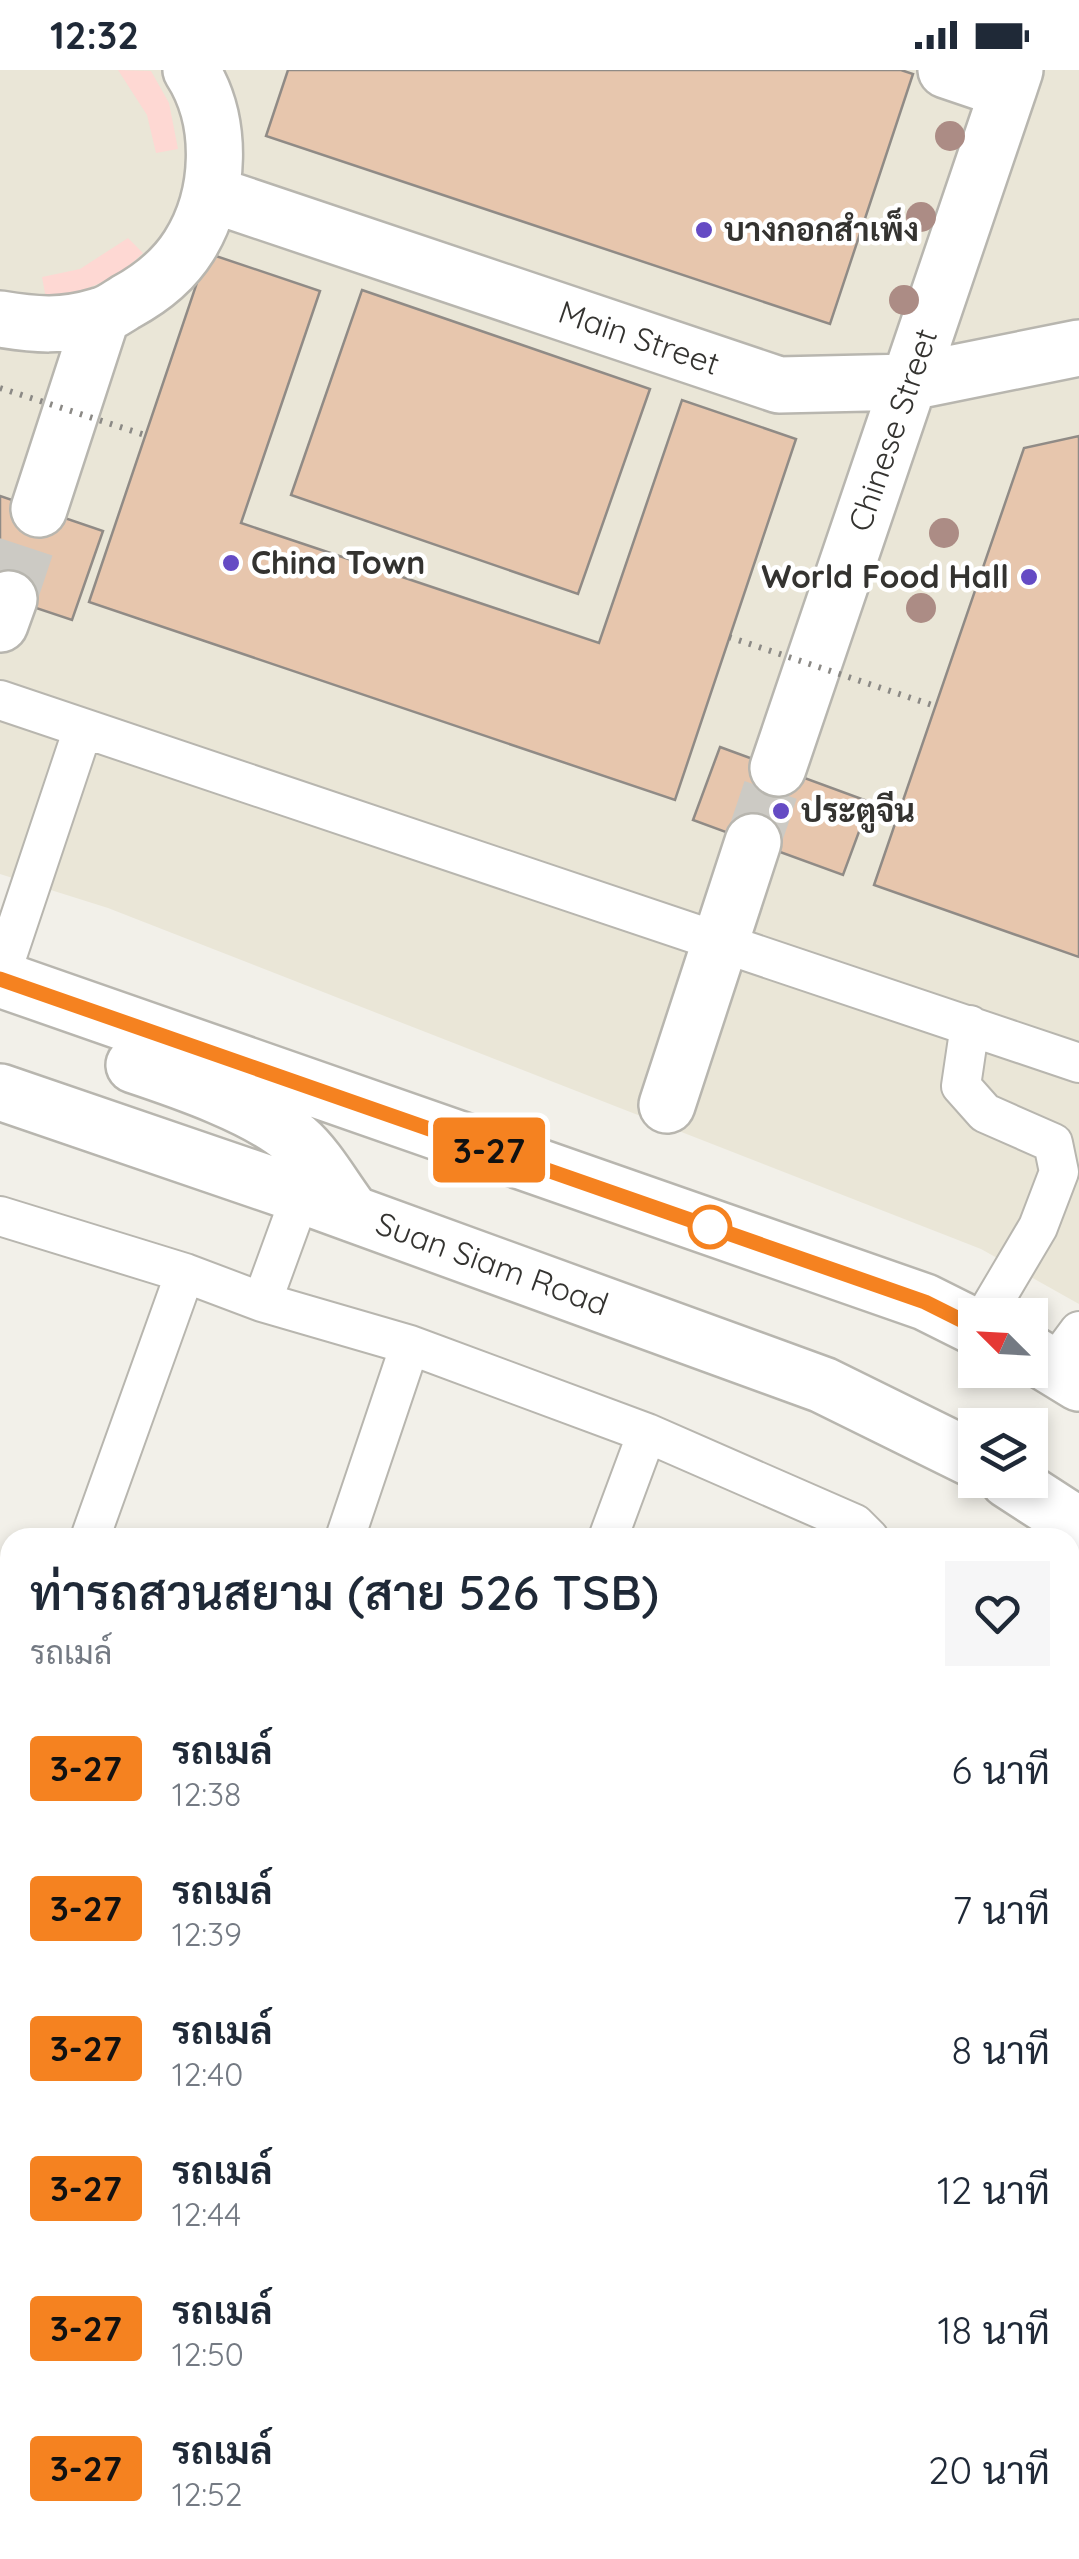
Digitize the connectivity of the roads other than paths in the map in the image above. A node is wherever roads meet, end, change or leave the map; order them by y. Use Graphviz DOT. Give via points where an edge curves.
graph roads {
  1 [pos="190,70"];
  2 [pos="946,70"];
  3 [pos="1012,80"];
  4 [pos="211,194"];
  5 [pos="102,316"];
  6 [pos="0,319"];
  7 [pos="1079,348"];
  8 [pos="910,382"];
  9 [pos="38,509"];
  10 [pos="0,700"];
  11 [pos="83,729"];
  12 [pos="778,768"];
  13 [pos="753,842"];
  14 [pos="719,941"];
  15 [pos="0,978"];
  16 [pos="0,1020"];
  17 [pos="970,1025"];
  18 [pos="1079,1063"];
  19 [pos="0,1092"];
  20 [pos="668,1105"];
  21 [pos="301,1195"];
  22 [pos="353,1214"];
  23 [pos="0,1216"];
  24 [pos="184,1273"];
  25 [pos="996,1298"];
  26 [pos="262,1302"];
  27 [pos="958,1318"];
  28 [pos="410,1345"];
  29 [pos="648,1433"];
  30 [pos="958,1452"];
  31 [pos="1036,1498"];
  32 [pos="1079,1526"];
  33 [pos="94,1528"];
  34 [pos="347,1528"];
  35 [pos="612,1528"];
  36 [pos="848,1528"];
  1 -- 4 [label="street" via="215,138"];
  2 -- 3 [label="street"];
  3 -- 8 [label="street, Chinese Street"];
  4 -- 5 [label="street" via="189,246 152,288"];
  4 -- 8 [label="street, Main Street" via="779,386"];
  5 -- 6 [label="street" via="47,326"];
  5 -- 9 [label="street"];
  7 -- 8 [label="street, Main Street"];
  8 -- 12 [label="street, Chinese Street"];
  10 -- 11 [label="lane"];
  11 -- 14 [label="lane"];
  11 -- 15 [label="lane"];
  13 -- 14 [label="street"];
  14 -- 17 [label="lane"];
  14 -- 20 [label="street"];
  15 -- 27 [label="street"];
  16 -- 22 [label="street" via="188,1084 256,1116 296,1140"];
  17 -- 18 [label="lane"];
  17 -- 25 [label="lane" via="961,1086 984,1113 1053,1143 1059,1172 1038,1227"];
  19 -- 21 [label="street, Suan Siam Road"];
  21 -- 22 [label="street, Suan Siam Road"];
  21 -- 26 [label="lane"];
  22 -- 30 [label="street, Suan Siam Road" via="823,1385"];
  23 -- 24 [label="lane"];
  24 -- 26 [label="lane"];
  24 -- 33 [label="lane"];
  26 -- 28 [label="lane"];
  28 -- 29 [label="lane"];
  28 -- 34 [label="lane"];
  29 -- 35 [label="lane"];
  29 -- 36 [label="lane"];
  31 -- 32 [label="street"];
}
